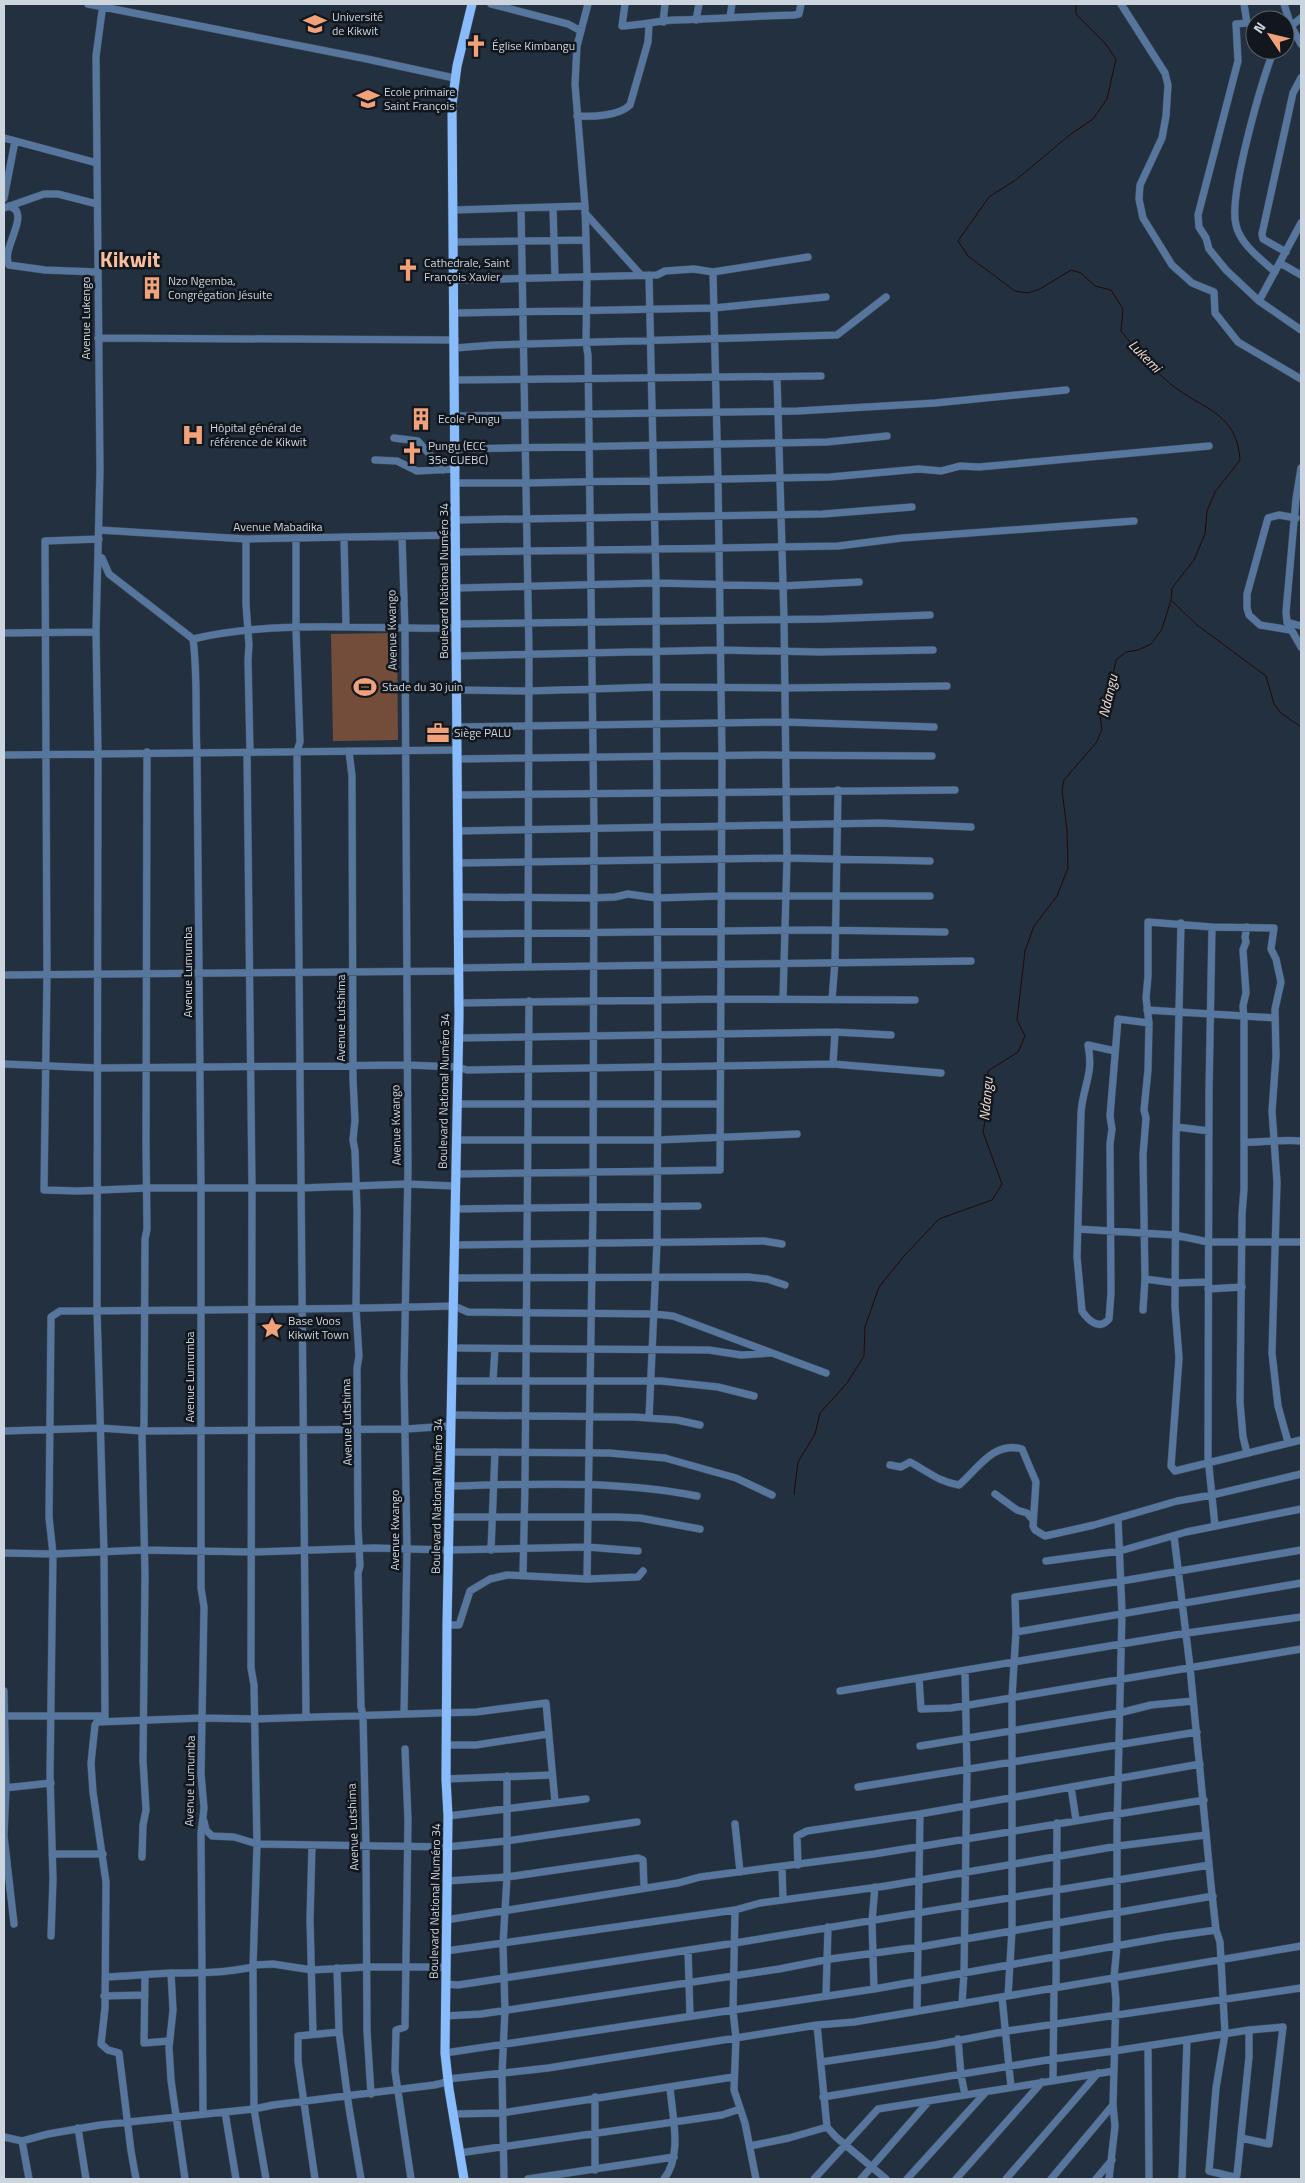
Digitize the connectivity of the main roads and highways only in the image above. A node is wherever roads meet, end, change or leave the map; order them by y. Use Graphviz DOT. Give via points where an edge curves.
graph roads {
  1 [pos="472,4"];
  2 [pos="464,2179"];
  1 -- 2 [label="main road, Boulevard National Numéro 34" via="454,78 452,114 458,1067 448,1550 445,2016 448,2079"];
}
